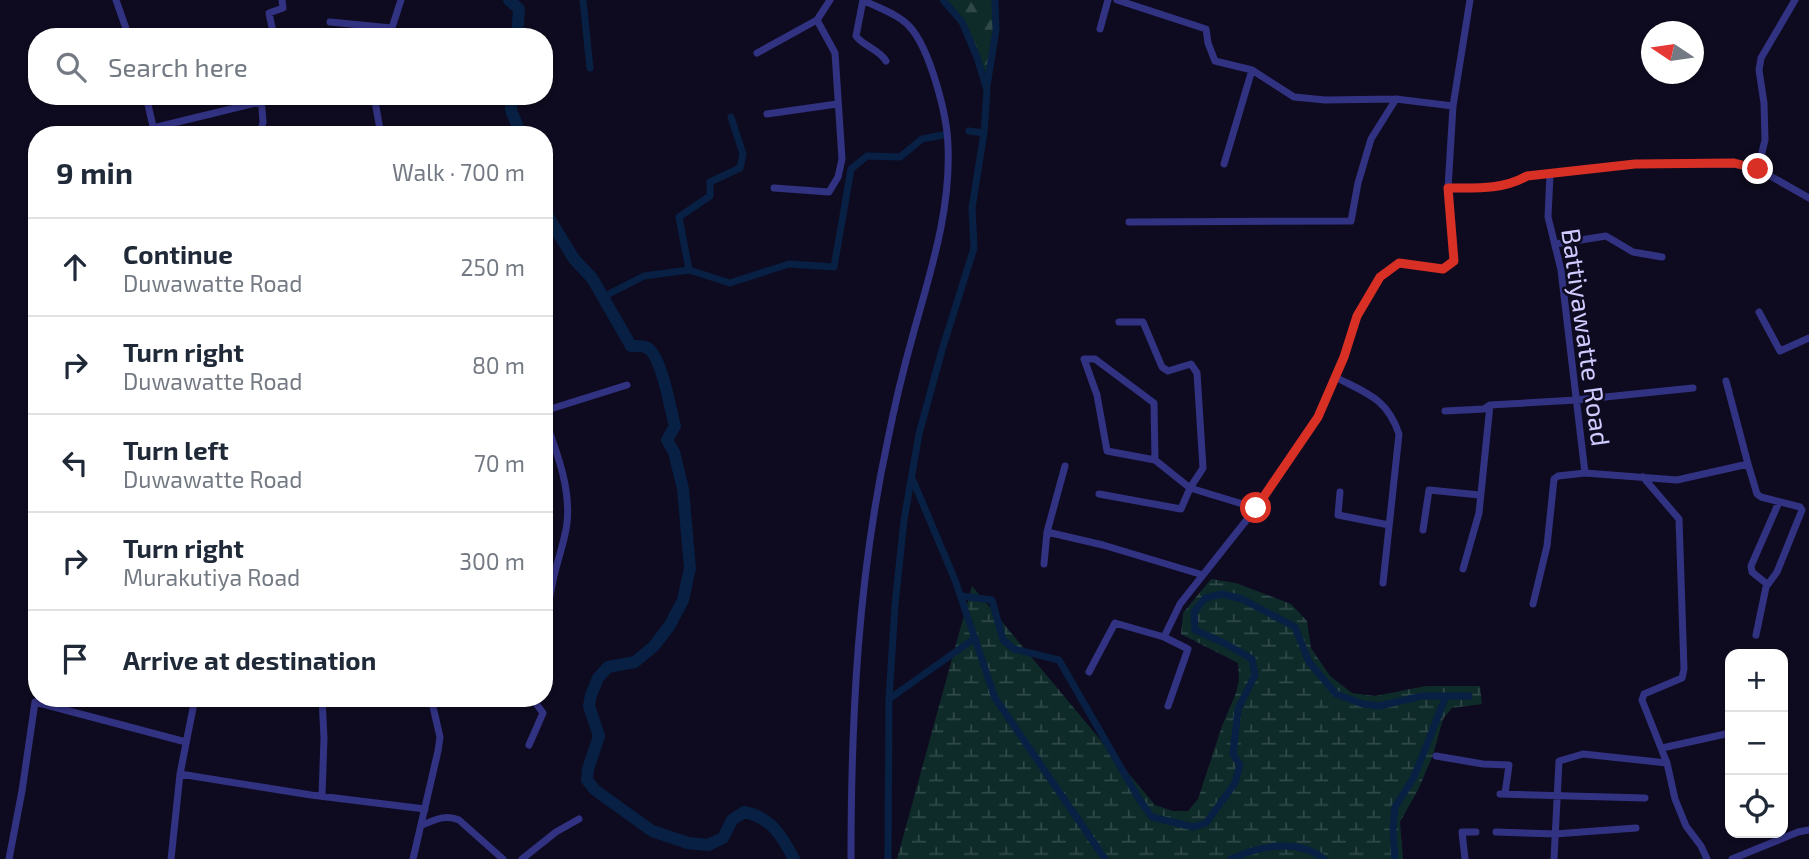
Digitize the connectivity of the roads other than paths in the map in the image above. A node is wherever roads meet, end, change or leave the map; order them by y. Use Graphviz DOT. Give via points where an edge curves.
graph roads {
  1 [pos="116,0"];
  2 [pos="282,0"];
  3 [pos="401,0"];
  4 [pos="830,0"];
  5 [pos="863,0"];
  6 [pos="1108,0"];
  7 [pos="1117,0"];
  8 [pos="1471,0"];
  9 [pos="1795,0"];
  10 [pos="817,20"];
  11 [pos="330,22"];
  12 [pos="126,28"];
  13 [pos="272,28"];
  14 [pos="366,28"];
  15 [pos="391,28"];
  16 [pos="1100,29"];
  17 [pos="757,53"];
  18 [pos="886,61"];
  19 [pos="1252,70"];
  20 [pos="1396,99"];
  21 [pos="837,104"];
  22 [pos="148,105"];
  23 [pos="240,105"];
  24 [pos="261,105"];
  25 [pos="376,105"];
  26 [pos="1453,106"];
  27 [pos="767,114"];
  28 [pos="153,126"];
  29 [pos="171,126"];
  30 [pos="261,126"];
  31 [pos="379,126"];
  32 [pos="1224,164"];
  33 [pos="1758,169"];
  34 [pos="1550,174"];
  35 [pos="774,188"];
  36 [pos="1448,188"];
  37 [pos="1809,198"];
  38 [pos="1129,222"];
  39 [pos="1555,244"];
  40 [pos="1662,257"];
  41 [pos="1759,312"];
  42 [pos="1119,322"];
  43 [pos="1809,338"];
  44 [pos="1335,377"];
  45 [pos="1726,381"];
  46 [pos="627,385"];
  47 [pos="1693,388"];
  48 [pos="1576,400"];
  49 [pos="1490,405"];
  50 [pos="553,408"];
  51 [pos="1445,411"];
  52 [pos="553,443"];
  53 [pos="1155,460"];
  54 [pos="1748,464"];
  55 [pos="1065,466"];
  56 [pos="1585,473"];
  57 [pos="1643,477"];
  58 [pos="1190,488"];
  59 [pos="1340,492"];
  60 [pos="1099,494"];
  61 [pos="1480,495"];
  62 [pos="1779,502"];
  63 [pos="1256,508"];
  64 [pos="1389,525"];
  65 [pos="1423,530"];
  66 [pos="1047,532"];
  67 [pos="1044,564"];
  68 [pos="1464,569"];
  69 [pos="1203,575"];
  70 [pos="554,576"];
  71 [pos="553,581"];
  72 [pos="1383,583"];
  73 [pos="1767,584"];
  74 [pos="1533,604"];
  75 [pos="1756,635"];
  76 [pos="1164,637"];
  77 [pos="1089,672"];
  78 [pos="1168,706"];
  79 [pos="34,707"];
  80 [pos="54,707"];
  81 [pos="193,707"];
  82 [pos="322,707"];
  83 [pos="433,707"];
  84 [pos="539,707"];
  85 [pos="1725,734"];
  86 [pos="186,742"];
  87 [pos="529,745"];
  88 [pos="1662,748"];
  89 [pos="1436,756"];
  90 [pos="1667,763"];
  91 [pos="180,774"];
  92 [pos="1556,794"];
  93 [pos="322,796"];
  94 [pos="1645,798"];
  95 [pos="425,808"];
  96 [pos="579,819"];
  97 [pos="422,825"];
  98 [pos="1636,828"];
  99 [pos="1809,830"];
  100 [pos="1476,832"];
  101 [pos="1496,832"];
  102 [pos="1555,834"];
  103 [pos="1748,856"];
  104 [pos="9,859"];
  105 [pos="171,859"];
  106 [pos="412,859"];
  107 [pos="503,859"];
  108 [pos="522,859"];
  109 [pos="850,859"];
  110 [pos="1465,859"];
  111 [pos="1554,859"];
  112 [pos="1707,859"];
  113 [pos="1732,859"];
  1 -- 12 [label="street"];
  2 -- 13 [label="street" via="283,8 270,13"];
  3 -- 15 [label="street"];
  4 -- 10 [label="street"];
  5 -- 18 [label="street" via="856,36"];
  5 -- 109 [label="street" via="901,20 914,33 935,79 948,143 948,176 942,222 872,520 859,625"];
  6 -- 16 [label="street"];
  7 -- 19 [label="street" via="1206,29 1215,61"];
  8 -- 26 [label="street"];
  9 -- 33 [label="street" via="1761,58 1765,140"];
  10 -- 17 [label="street"];
  10 -- 21 [label="street" via="835,53"];
  11 -- 14 [label="street"];
  19 -- 20 [label="street" via="1294,97"];
  19 -- 32 [label="street"];
  20 -- 26 [label="street"];
  20 -- 38 [label="street" via="1371,139 1351,221"];
  21 -- 27 [label="street"];
  21 -- 35 [label="street" via="842,159 829,192"];
  22 -- 28 [label="street"];
  23 -- 29 [label="street"];
  24 -- 30 [label="street"];
  25 -- 31 [label="street"];
  26 -- 36 [label="street"];
  33 -- 34 [label="street" via="1734,163 1666,163"];
  33 -- 37 [label="street"];
  34 -- 36 [label="street" via="1490,188"];
  34 -- 39 [label="street, Battiyawatte Road" via="1548,217"];
  36 -- 44 [label="street" via="1454,261 1443,269 1399,263 1380,277 1357,316"];
  39 -- 40 [label="street" via="1605,236 1633,252"];
  39 -- 48 [label="street, Battiyawatte Road"];
  41 -- 43 [label="street" via="1780,351"];
  42 -- 58 [label="street" via="1143,323 1162,368 1168,371 1191,364 1197,373 1203,468"];
  44 -- 63 [label="street" via="1318,417"];
  44 -- 64 [label="street" via="1376,398 1393,415 1399,434"];
  45 -- 54 [label="street"];
  46 -- 50 [label="street"];
  47 -- 48 [label="street"];
  48 -- 49 [label="street"];
  48 -- 56 [label="street, Battiyawatte Road"];
  49 -- 51 [label="street"];
  49 -- 61 [label="street"];
  52 -- 70 [label="street" via="568,500 567,525"];
  53 -- 53 [label="street" via="1154,403 1095,359 1084,359 1097,395 1107,451"];
  53 -- 58 [label="street"];
  54 -- 57 [label="street" via="1691,479"];
  54 -- 62 [label="street" via="1757,494"];
  55 -- 66 [label="street"];
  56 -- 57 [label="street"];
  56 -- 74 [label="street, Battiyawatte Road" via="1554,479 1547,546"];
  57 -- 88 [label="street" via="1678,519 1684,674 1644,694 1642,700"];
  58 -- 60 [label="street" via="1181,509"];
  58 -- 63 [label="street"];
  59 -- 64 [label="street" via="1338,515"];
  61 -- 65 [label="street" via="1429,491"];
  61 -- 68 [label="street"];
  62 -- 73 [label="street" via="1751,566"];
  62 -- 73 [label="street" via="1802,510 1777,572"];
  63 -- 69 [label="street"];
  64 -- 72 [label="street"];
  66 -- 67 [label="street"];
  66 -- 69 [label="street"];
  69 -- 76 [label="street" via="1180,604"];
  70 -- 71 [label="street"];
  73 -- 75 [label="street"];
  76 -- 77 [label="street" via="1115,622"];
  76 -- 78 [label="street" via="1188,649"];
  79 -- 104 [label="street"];
  80 -- 86 [label="street"];
  81 -- 86 [label="street"];
  82 -- 93 [label="street"];
  83 -- 95 [label="street" via="440,737"];
  84 -- 87 [label="street" via="543,713"];
  85 -- 88 [label="street"];
  86 -- 91 [label="street"];
  88 -- 90 [label="street"];
  89 -- 92 [label="street" via="1509,765 1503,794"];
  90 -- 92 [label="street" via="1583,754 1559,761"];
  90 -- 112 [label="street" via="1686,826"];
  91 -- 93 [label="street"];
  91 -- 105 [label="street"];
  92 -- 94 [label="street"];
  92 -- 102 [label="street"];
  93 -- 95 [label="street"];
  95 -- 97 [label="street"];
  96 -- 108 [label="street"];
  97 -- 106 [label="street"];
  97 -- 107 [label="street" via="451,816"];
  98 -- 102 [label="street"];
  99 -- 103 [label="street"];
  100 -- 110 [label="street" via="1462,832"];
  101 -- 102 [label="street"];
  102 -- 111 [label="street"];
  103 -- 113 [label="street"];
}
